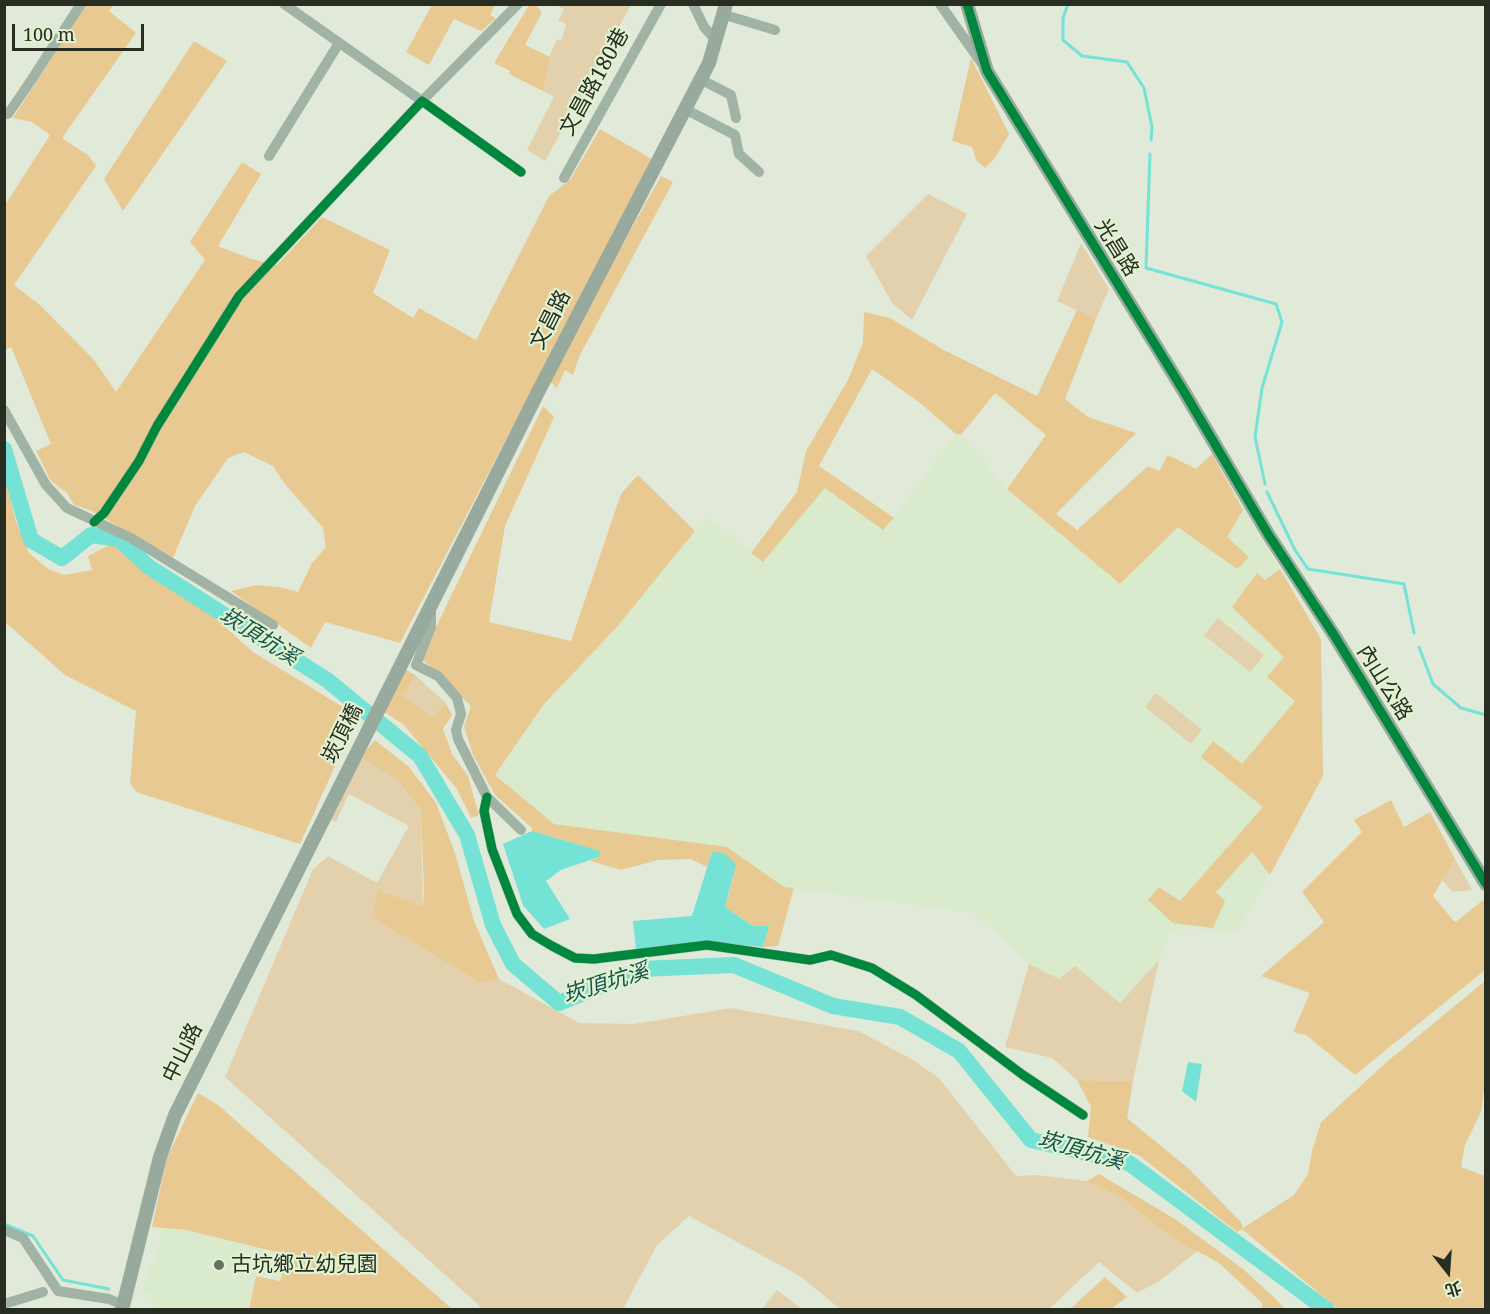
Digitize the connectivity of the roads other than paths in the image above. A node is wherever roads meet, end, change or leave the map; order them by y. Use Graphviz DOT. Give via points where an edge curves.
graph roads {
  1 [pos="81,4"];
  2 [pos="284,4"];
  3 [pos="518,4"];
  4 [pos="661,4"];
  5 [pos="693,4"];
  6 [pos="940,4"];
  7 [pos="968,4"];
  8 [pos="724,9"];
  9 [pos="775,30"];
  10 [pos="715,39"];
  11 [pos="339,43"];
  12 [pos="987,71"];
  13 [pos="700,79"];
  14 [pos="422,101"];
  15 [pos="685,109"];
  16 [pos="6,114"];
  17 [pos="736,118"];
  18 [pos="269,156"];
  19 [pos="759,171"];
  20 [pos="521,172"];
  21 [pos="564,178"];
  22 [pos="4,410"];
  23 [pos="1250,503"];
  24 [pos="94,522"];
  25 [pos="431,607"];
  26 [pos="273,625"];
  27 [pos="406,658"];
  28 [pos="487,797"];
  29 [pos="318,828"];
  30 [pos="520,830"];
  31 [pos="1485,884"];
  32 [pos="1083,1115"];
  33 [pos="4,1230"];
  34 [pos="43,1292"];
  35 [pos="4,1304"];
  36 [pos="122,1307"];
  1 -- 16 [label="street"];
  2 -- 11 [label="street"];
  3 -- 14 [label="street"];
  4 -- 21 [label="street, 文昌路180巷"];
  5 -- 10 [label="street"];
  6 -- 12 [label="street"];
  7 -- 12 [label="main road, 光昌路"];
  8 -- 9 [label="street"];
  8 -- 10 [label="main road, 文昌路"];
  10 -- 13 [label="main road, 文昌路"];
  11 -- 14 [label="street"];
  11 -- 18 [label="street"];
  12 -- 23 [label="main road, 光昌路"];
  13 -- 15 [label="main road, 文昌路"];
  13 -- 17 [label="street" via="731,95"];
  14 -- 20 [label="street"];
  14 -- 24 [label="street" via="239,296 139,461"];
  15 -- 19 [label="street" via="735,135 739,154"];
  15 -- 25 [label="main road, 文昌路"];
  22 -- 24 [label="street" via="46,485 67,508"];
  23 -- 31 [label="main road, 內山公路"];
  24 -- 26 [label="street" via="130,538"];
  25 -- 27 [label="main road, 文昌路"];
  25 -- 28 [label="street" via="431,627 416,665 438,676 457,698 461,714 456,730 458,739"];
  27 -- 29 [label="main road, 崁頂橋"];
  28 -- 30 [label="street"];
  28 -- 32 [label="street" via="484,811 492,849 518,914 532,934 574,958 707,945 810,960 831,955 872,968 916,995"];
  29 -- 36 [label="main road, 中山路" via="176,1115 160,1157"];
  33 -- 36 [label="street" via="23,1238 58,1291 109,1299"];
  34 -- 35 [label="street"];
}
